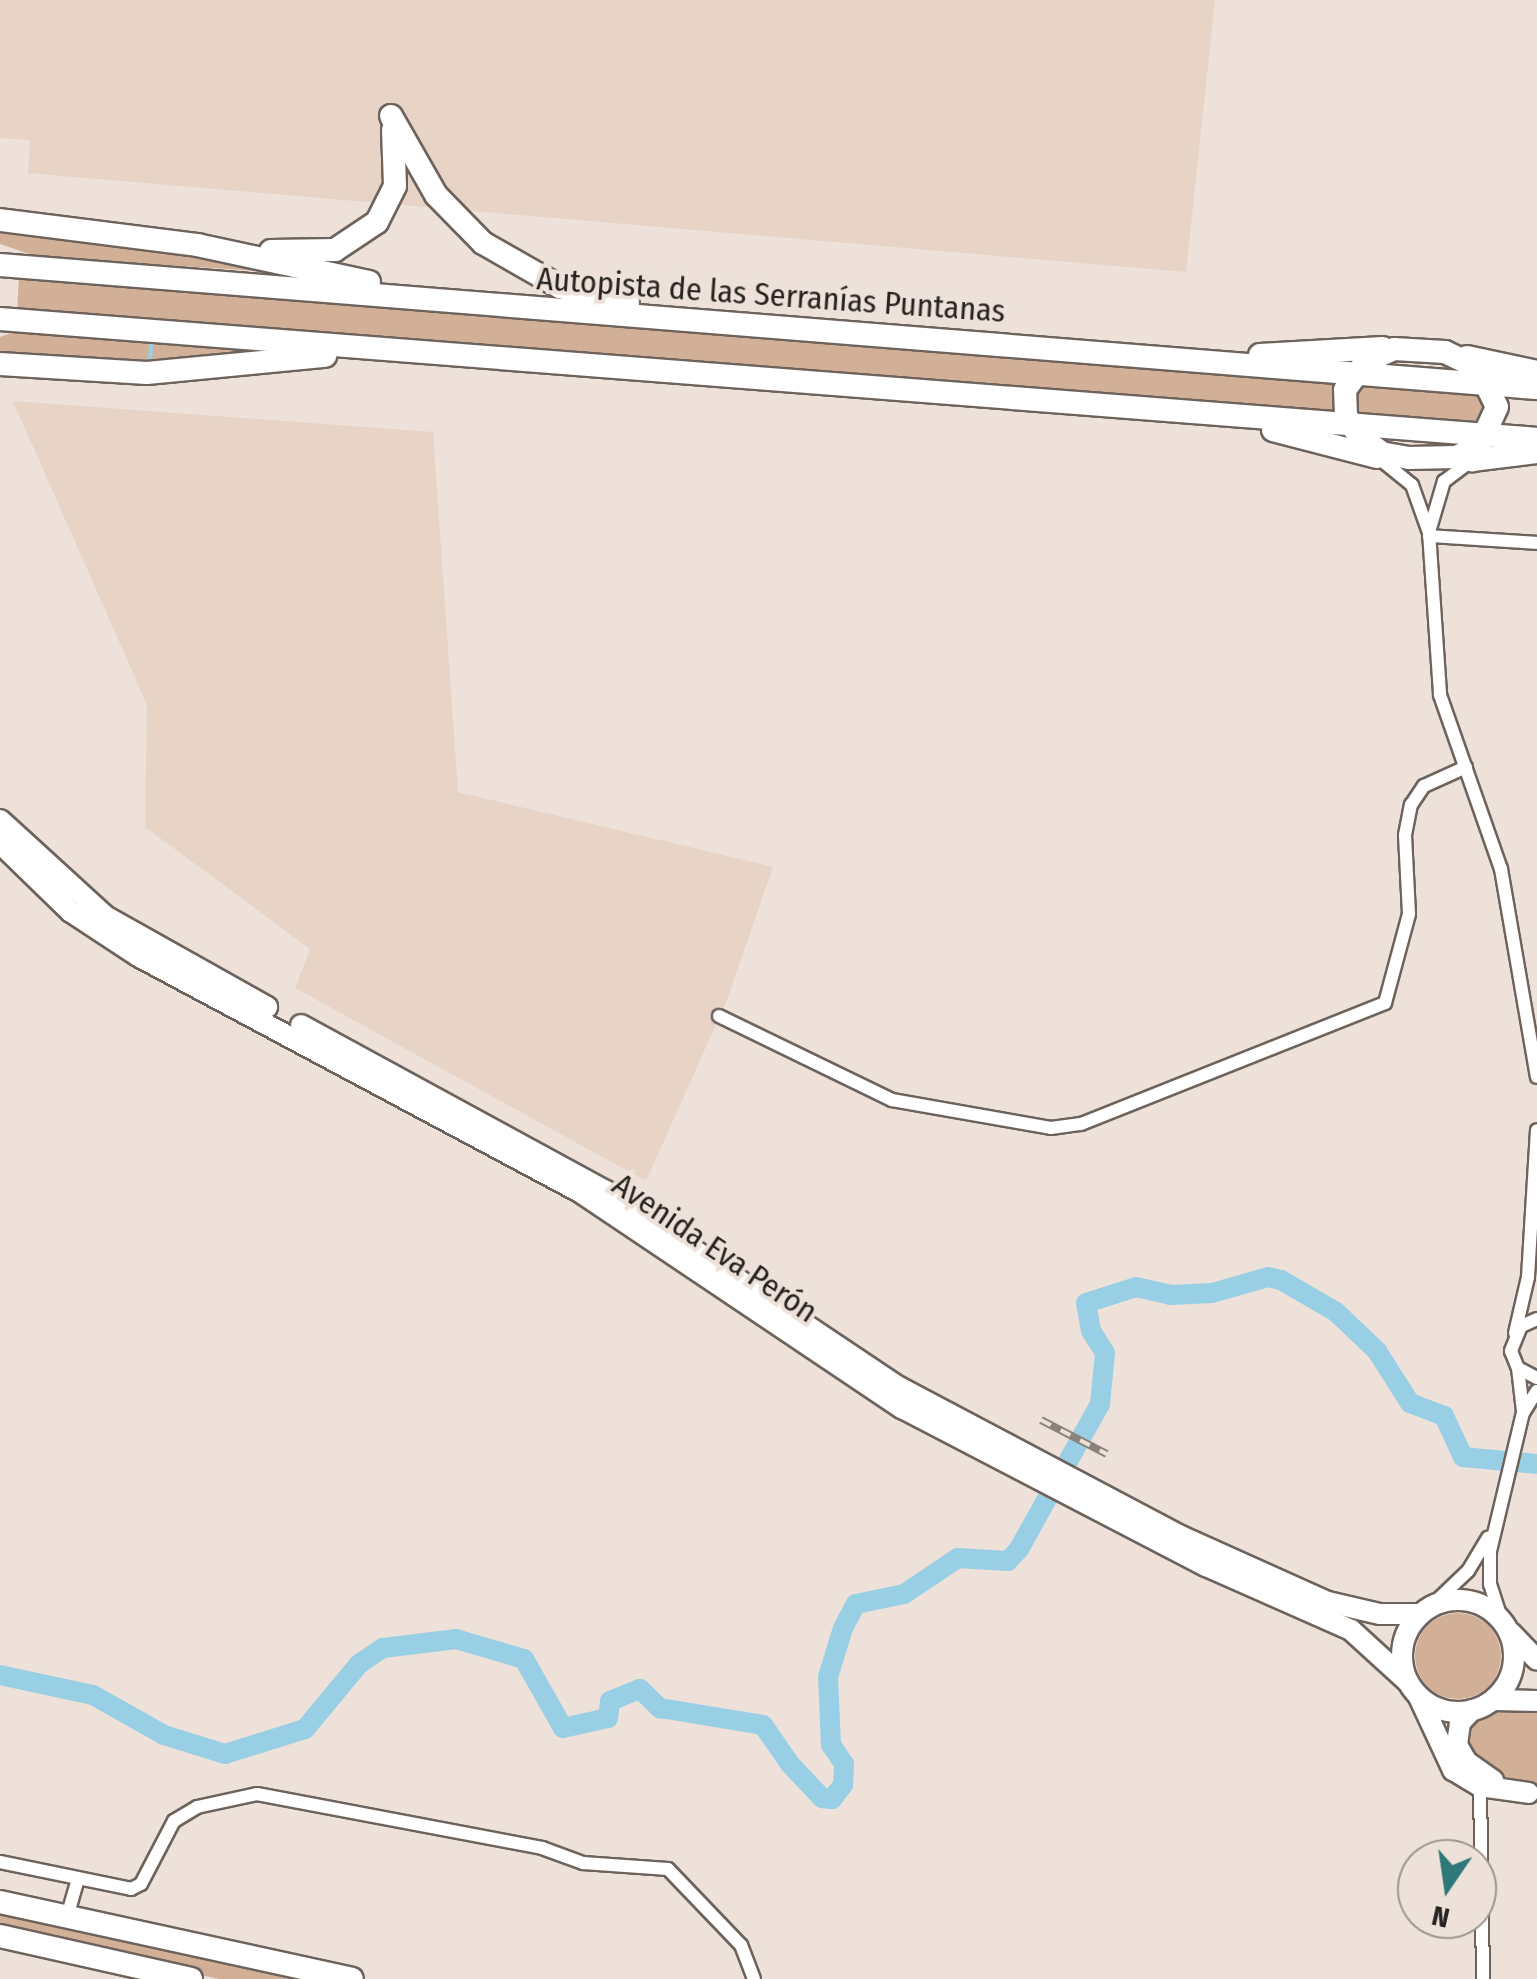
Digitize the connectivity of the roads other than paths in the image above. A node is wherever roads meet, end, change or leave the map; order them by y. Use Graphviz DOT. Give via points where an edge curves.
graph roads {
  1 [pos="0,220"];
  2 [pos="197,245"];
  3 [pos="2,265"];
  4 [pos="575,313"];
  5 [pos="0,320"];
  6 [pos="949,342"];
  7 [pos="1406,348"];
  8 [pos="1445,352"];
  9 [pos="1192,360"];
  10 [pos="0,364"];
  11 [pos="588,364"];
  12 [pos="1537,372"];
  13 [pos="1354,374"];
  14 [pos="1491,385"];
  15 [pos="1537,388"];
  16 [pos="1206,415"];
  17 [pos="1350,425"];
  18 [pos="1487,436"];
  19 [pos="1537,440"];
  20 [pos="1537,452"];
  21 [pos="1381,456"];
  22 [pos="1470,456"];
  23 [pos="1429,534"];
  24 [pos="1537,543"];
  25 [pos="1466,767"];
  26 [pos="0,820"];
  27 [pos="0,843"];
  28 [pos="720,1016"];
  29 [pos="1537,1077"];
  30 [pos="1537,1130"];
  31 [pos="1528,1277"];
  32 [pos="1537,1304"];
  33 [pos="1537,1319"];
  34 [pos="1515,1333"];
  35 [pos="1518,1368"];
  36 [pos="1537,1378"];
  37 [pos="1537,1390"];
  38 [pos="1524,1413"];
  39 [pos="1016,1457"];
  40 [pos="1098,1501"];
  41 [pos="1494,1522"];
  42 [pos="1425,1610"];
  43 [pos="1504,1625"];
  44 [pos="1537,1660"];
  45 [pos="1413,1690"];
  46 [pos="1494,1700"];
  47 [pos="1537,1702"];
  48 [pos="1472,1710"];
  49 [pos="1480,1786"];
  50 [pos="1533,1794"];
  51 [pos="0,1862"];
  52 [pos="78,1879"];
  53 [pos="0,1902"];
  54 [pos="67,1916"];
  55 [pos="0,1936"];
  56 [pos="1481,1977"];
  57 [pos="192,1979"];
  58 [pos="352,1979"];
  59 [pos="754,1979"];
  1 -- 2 [label="highway"];
  2 -- 4 [label="highway" via="366,282"];
  2 -- 6 [label="highway" via="314,253 360,237 384,213 396,186 391,116 459,221 506,259 560,287 615,302 852,322"];
  3 -- 4 [label="highway, Autopista de las Serranías Puntanas"];
  4 -- 6 [label="highway, Autopista de las Serranías Puntanas"];
  5 -- 11 [label="highway"];
  6 -- 9 [label="highway, Autopista de las Serranías Puntanas"];
  7 -- 8 [label="highway"];
  7 -- 9 [label="highway"];
  7 -- 13 [label="highway" via="1381,353"];
  8 -- 12 [label="highway"];
  8 -- 14 [label="highway" via="1470,362"];
  9 -- 13 [label="highway, Autopista de las Serranías Puntanas"];
  10 -- 11 [label="highway" via="147,373 334,356"];
  11 -- 16 [label="highway"];
  13 -- 14 [label="highway, Autopista de las Serranías Puntanas"];
  13 -- 17 [label="highway" via="1344,398"];
  14 -- 15 [label="highway, Autopista de las Serranías Puntanas"];
  14 -- 18 [label="highway" via="1496,414"];
  16 -- 17 [label="highway"];
  16 -- 21 [label="highway"];
  17 -- 18 [label="highway"];
  17 -- 21 [label="highway"];
  18 -- 19 [label="highway"];
  18 -- 22 [label="highway"];
  20 -- 22 [label="highway"];
  21 -- 22 [label="highway"];
  21 -- 23 [label="street" via="1412,485"];
  22 -- 23 [label="street" via="1444,481"];
  23 -- 24 [label="street"];
  23 -- 25 [label="street" via="1440,695"];
  25 -- 28 [label="street" via="1424,786 1411,806 1405,844 1409,914 1385,1003 1081,1124 1052,1128 892,1100"];
  25 -- 29 [label="street" via="1501,869"];
  26 -- 39 [label="main road, Avenida Eva Perón" via="62,883 129,933 574,1172 684,1239 860,1363"];
  27 -- 39 [label="main road, Avenida Eva Perón" via="71,912 138,956 580,1192 844,1373"];
  30 -- 31 [label="street"];
  31 -- 32 [label="street"];
  31 -- 34 [label="street"];
  33 -- 34 [label="street"];
  34 -- 35 [label="street" via="1511,1351"];
  35 -- 36 [label="street"];
  35 -- 38 [label="street"];
  37 -- 38 [label="street"];
  38 -- 41 [label="street"];
  39 -- 40 [label="main road, Avenida Eva Perón"];
  40 -- 42 [label="main road, Avenida Eva Perón" via="1328,1602 1380,1614"];
  40 -- 45 [label="main road, Avenida Eva Perón" via="1352,1630"];
  41 -- 42 [label="street" via="1477,1560"];
  41 -- 43 [label="street" via="1490,1584"];
  42 -- 43 [label="main road" via="1468,1601"];
  42 -- 45 [label="main road" via="1401,1651"];
  43 -- 44 [label="main road"];
  43 -- 46 [label="main road" via="1512,1670"];
  45 -- 48 [label="main road" via="1438,1709"];
  45 -- 49 [label="main road" via="1448,1764"];
  46 -- 47 [label="main road"];
  46 -- 48 [label="main road"];
  48 -- 50 [label="main road" via="1458,1729 1461,1754 1486,1777"];
  49 -- 50 [label="main road"];
  49 -- 56 [label="street"];
  51 -- 52 [label="street"];
  52 -- 54 [label="street"];
  52 -- 59 [label="street" via="132,1889 142,1884 174,1822 197,1807 258,1794 542,1848 583,1864 668,1869 741,1945"];
  53 -- 54 [label="highway"];
  54 -- 58 [label="highway"];
  55 -- 57 [label="highway"];
}
